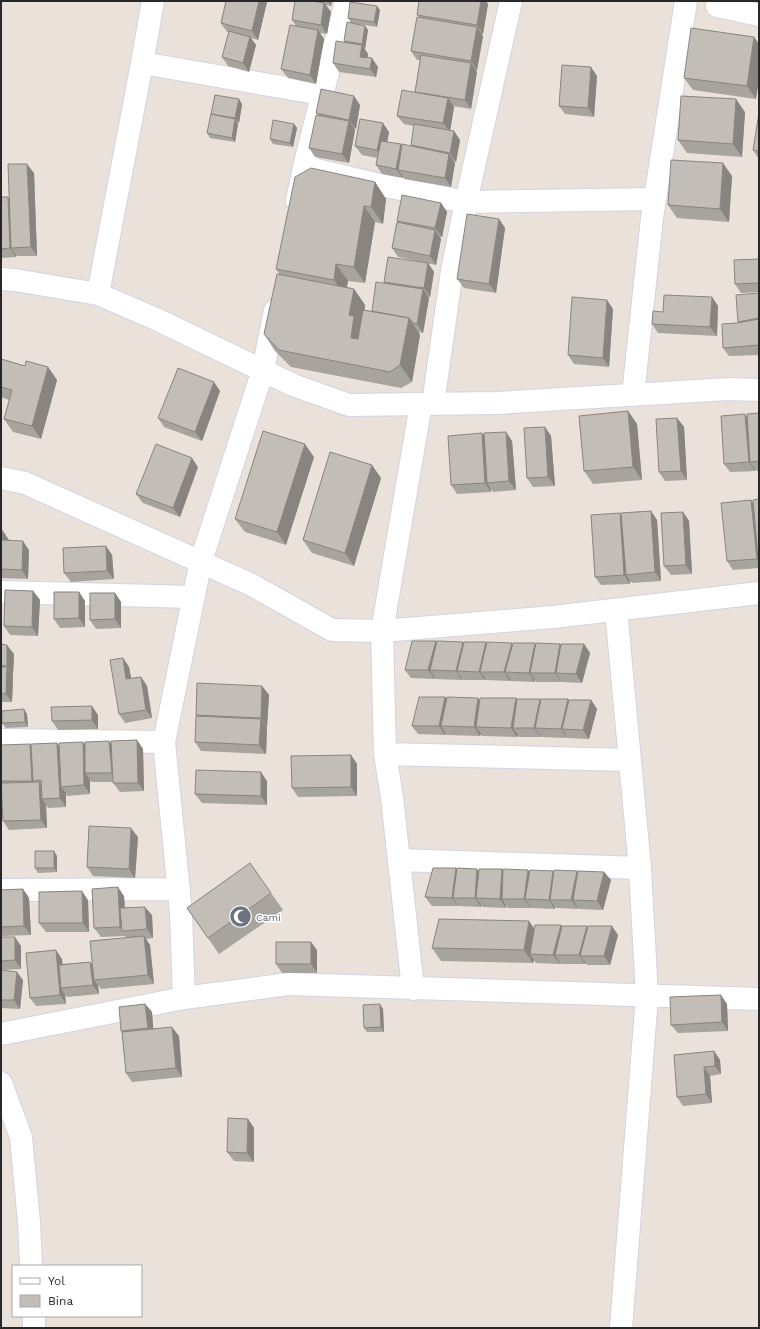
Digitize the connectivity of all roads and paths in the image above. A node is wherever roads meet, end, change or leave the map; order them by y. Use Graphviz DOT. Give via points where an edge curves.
graph roads {
  1 [pos="153,1"];
  2 [pos="346,1"];
  3 [pos="511,1"];
  4 [pos="687,1"];
  5 [pos="718,3"];
  6 [pos="759,15"];
  7 [pos="142,64"];
  8 [pos="322,94"];
  9 [pos="304,167"];
  10 [pos="655,199"];
  11 [pos="466,202"];
  12 [pos="293,222"];
  13 [pos="1,279"];
  14 [pos="279,292"];
  15 [pos="98,294"];
  16 [pos="263,370"];
  17 [pos="759,390"];
  18 [pos="633,395"];
  19 [pos="427,404"];
  20 [pos="1,478"];
  21 [pos="201,561"];
  22 [pos="1,592"];
  23 [pos="759,593"];
  24 [pos="194,597"];
  25 [pos="616,610"];
  26 [pos="382,631"];
  27 [pos="1,740"];
  28 [pos="164,742"];
  29 [pos="386,754"];
  30 [pos="629,760"];
  31 [pos="399,860"];
  32 [pos="640,868"];
  33 [pos="179,889"];
  34 [pos="1,890"];
  35 [pos="413,989"];
  36 [pos="647,996"];
  37 [pos="184,998"];
  38 [pos="759,999"];
  39 [pos="1,1034"];
  40 [pos="1,1083"];
  41 [pos="31,1265"];
  42 [pos="34,1317"];
  43 [pos="34,1328"];
  44 [pos="621,1328"];
  1 -- 7 [label="street"];
  2 -- 8 [label="street"];
  3 -- 11 [label="street"];
  4 -- 5 [label="street"];
  4 -- 10 [label="street"];
  5 -- 6 [label="street"];
  7 -- 8 [label="street"];
  7 -- 15 [label="street"];
  8 -- 9 [label="street"];
  9 -- 11 [label="street"];
  9 -- 12 [label="street"];
  10 -- 11 [label="street"];
  10 -- 18 [label="street"];
  11 -- 19 [label="street"];
  13 -- 15 [label="street"];
  14 -- 16 [label="street"];
  15 -- 16 [label="street"];
  16 -- 19 [label="street" via="293,385 349,405"];
  16 -- 21 [label="street"];
  17 -- 18 [label="street"];
  18 -- 19 [label="street" via="497,403"];
  19 -- 26 [label="street"];
  20 -- 21 [label="street" via="24,483"];
  21 -- 24 [label="street"];
  21 -- 26 [label="street" via="252,585 332,630"];
  22 -- 24 [label="street"];
  23 -- 25 [label="street"];
  24 -- 28 [label="street"];
  25 -- 26 [label="street"];
  25 -- 30 [label="street"];
  26 -- 29 [label="street"];
  27 -- 28 [label="street"];
  28 -- 33 [label="street"];
  29 -- 30 [label="street"];
  29 -- 31 [label="street"];
  30 -- 32 [label="street"];
  31 -- 32 [label="street"];
  31 -- 35 [label="street"];
  32 -- 36 [label="street"];
  33 -- 34 [label="street"];
  33 -- 37 [label="street"];
  35 -- 36 [label="street"];
  35 -- 37 [label="street" via="288,984"];
  36 -- 38 [label="street"];
  36 -- 44 [label="street"];
  37 -- 39 [label="street"];
  40 -- 41 [label="street" via="21,1137"];
  42 -- 43 [label="street"];
}
